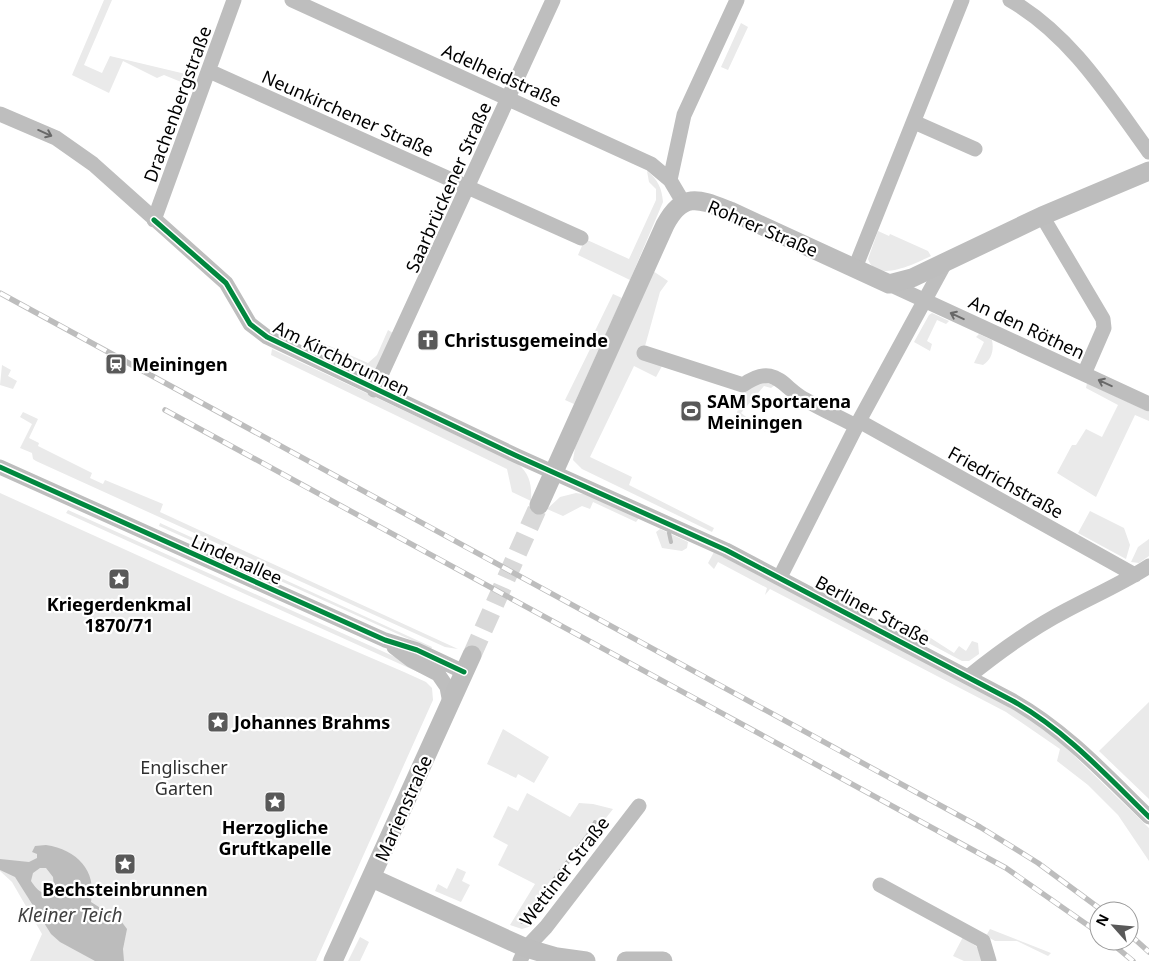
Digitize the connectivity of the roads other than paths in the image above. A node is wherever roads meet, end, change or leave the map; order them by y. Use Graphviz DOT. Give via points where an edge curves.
graph roads {
  1 [pos="234,0"];
  2 [pos="292,0"];
  3 [pos="553,0"];
  4 [pos="737,0"];
  5 [pos="962,0"];
  6 [pos="1010,0"];
  7 [pos="209,71"];
  8 [pos="508,99"];
  9 [pos="0,114"];
  10 [pos="914,122"];
  11 [pos="975,149"];
  12 [pos="1149,152"];
  13 [pos="1149,171"];
  14 [pos="670,180"];
  15 [pos="468,188"];
  16 [pos="683,202"];
  17 [pos="1042,216"];
  18 [pos="154,220"];
  19 [pos="581,238"];
  20 [pos="945,263"];
  21 [pos="855,268"];
  22 [pos="889,284"];
  23 [pos="926,301"];
  24 [pos="644,353"];
  25 [pos="1084,374"];
  26 [pos="374,390"];
  27 [pos="1149,404"];
  28 [pos="857,424"];
  29 [pos="0,467"];
  30 [pos="554,472"];
  31 [pos="539,505"];
  32 [pos="1149,566"];
  33 [pos="1135,575"];
  34 [pos="780,576"];
  35 [pos="385,640"];
  36 [pos="468,663"];
  37 [pos="968,677"];
  38 [pos="450,703"];
  39 [pos="639,806"];
  40 [pos="1149,817"];
  41 [pos="372,878"];
  42 [pos="880,885"];
  43 [pos="523,954"];
  44 [pos="333,961"];
  45 [pos="586,961"];
  46 [pos="626,961"];
  47 [pos="663,961"];
  48 [pos="989,961"];
  1 -- 7 [label="street, Drachenbergstraße"];
  2 -- 8 [label="street, Adelheidstraße"];
  3 -- 8 [label="street, Saarbrückener Straße"];
  4 -- 14 [label="street" via="681,123"];
  5 -- 10 [label="street"];
  6 -- 12 [label="street" via="1040,20 1081,60"];
  7 -- 15 [label="street, Neunkirchener Straße"];
  7 -- 18 [label="street, Drachenbergstraße"];
  8 -- 14 [label="street, Adelheidstraße" via="651,164"];
  8 -- 15 [label="street, Saarbrückener Straße"];
  9 -- 18 [label="street, Am Kirchbrunnen, one-way" via="68,145 109,177"];
  10 -- 11 [label="street"];
  10 -- 21 [label="street"];
  13 -- 17 [label="main road"];
  14 -- 16 [label="street, Adelheidstraße"];
  15 -- 19 [label="street, Neunkirchener Straße"];
  15 -- 26 [label="street, Saarbrückener Straße"];
  16 -- 21 [label="main road, Rohrer Straße" via="707,202"];
  16 -- 30 [label="main road, Rohrer Straße" via="665,225"];
  17 -- 20 [label="main road"];
  17 -- 25 [label="street" via="1103,319 1104,328"];
  18 -- 26 [label="street, Am Kirchbrunnen" via="226,283 250,324 258,331"];
  20 -- 22 [label="main road"];
  20 -- 23 [label="street"];
  21 -- 22 [label="main road, Rohrer Straße"];
  22 -- 23 [label="street, An den Röthen"];
  25 -- 23 [label="street, An den Röthen, one-way"];
  23 -- 28 [label="street"];
  24 -- 28 [label="street, Friedrichstraße" via="743,385 767,376 778,379 801,398"];
  27 -- 25 [label="street, An den Röthen, one-way"];
  26 -- 30 [label="street, Am Kirchbrunnen"];
  28 -- 33 [label="street, Friedrichstraße"];
  28 -- 34 [label="street"];
  29 -- 35 [label="street, Lindenallee"];
  30 -- 31 [label="main road, Rohrer Straße"];
  30 -- 34 [label="street, Berliner Straße"];
  32 -- 33 [label="street"];
  33 -- 37 [label="street" via="1054,617"];
  34 -- 37 [label="street, Berliner Straße"];
  35 -- 36 [label="street, Lindenallee"];
  35 -- 38 [label="street, Lindenallee" via="411,660 438,674 447,687"];
  36 -- 38 [label="main road, Marienstraße"];
  37 -- 40 [label="street, Berliner Straße" via="1030,710 1057,729"];
  38 -- 41 [label="main road, Marienstraße"];
  39 -- 43 [label="street, Wettiner Straße"];
  41 -- 43 [label="main road"];
  41 -- 44 [label="main road, Marienstraße"];
  42 -- 48 [label="street" via="983,941"];
  43 -- 45 [label="main road"];
  46 -- 47 [label="main road"];
}
